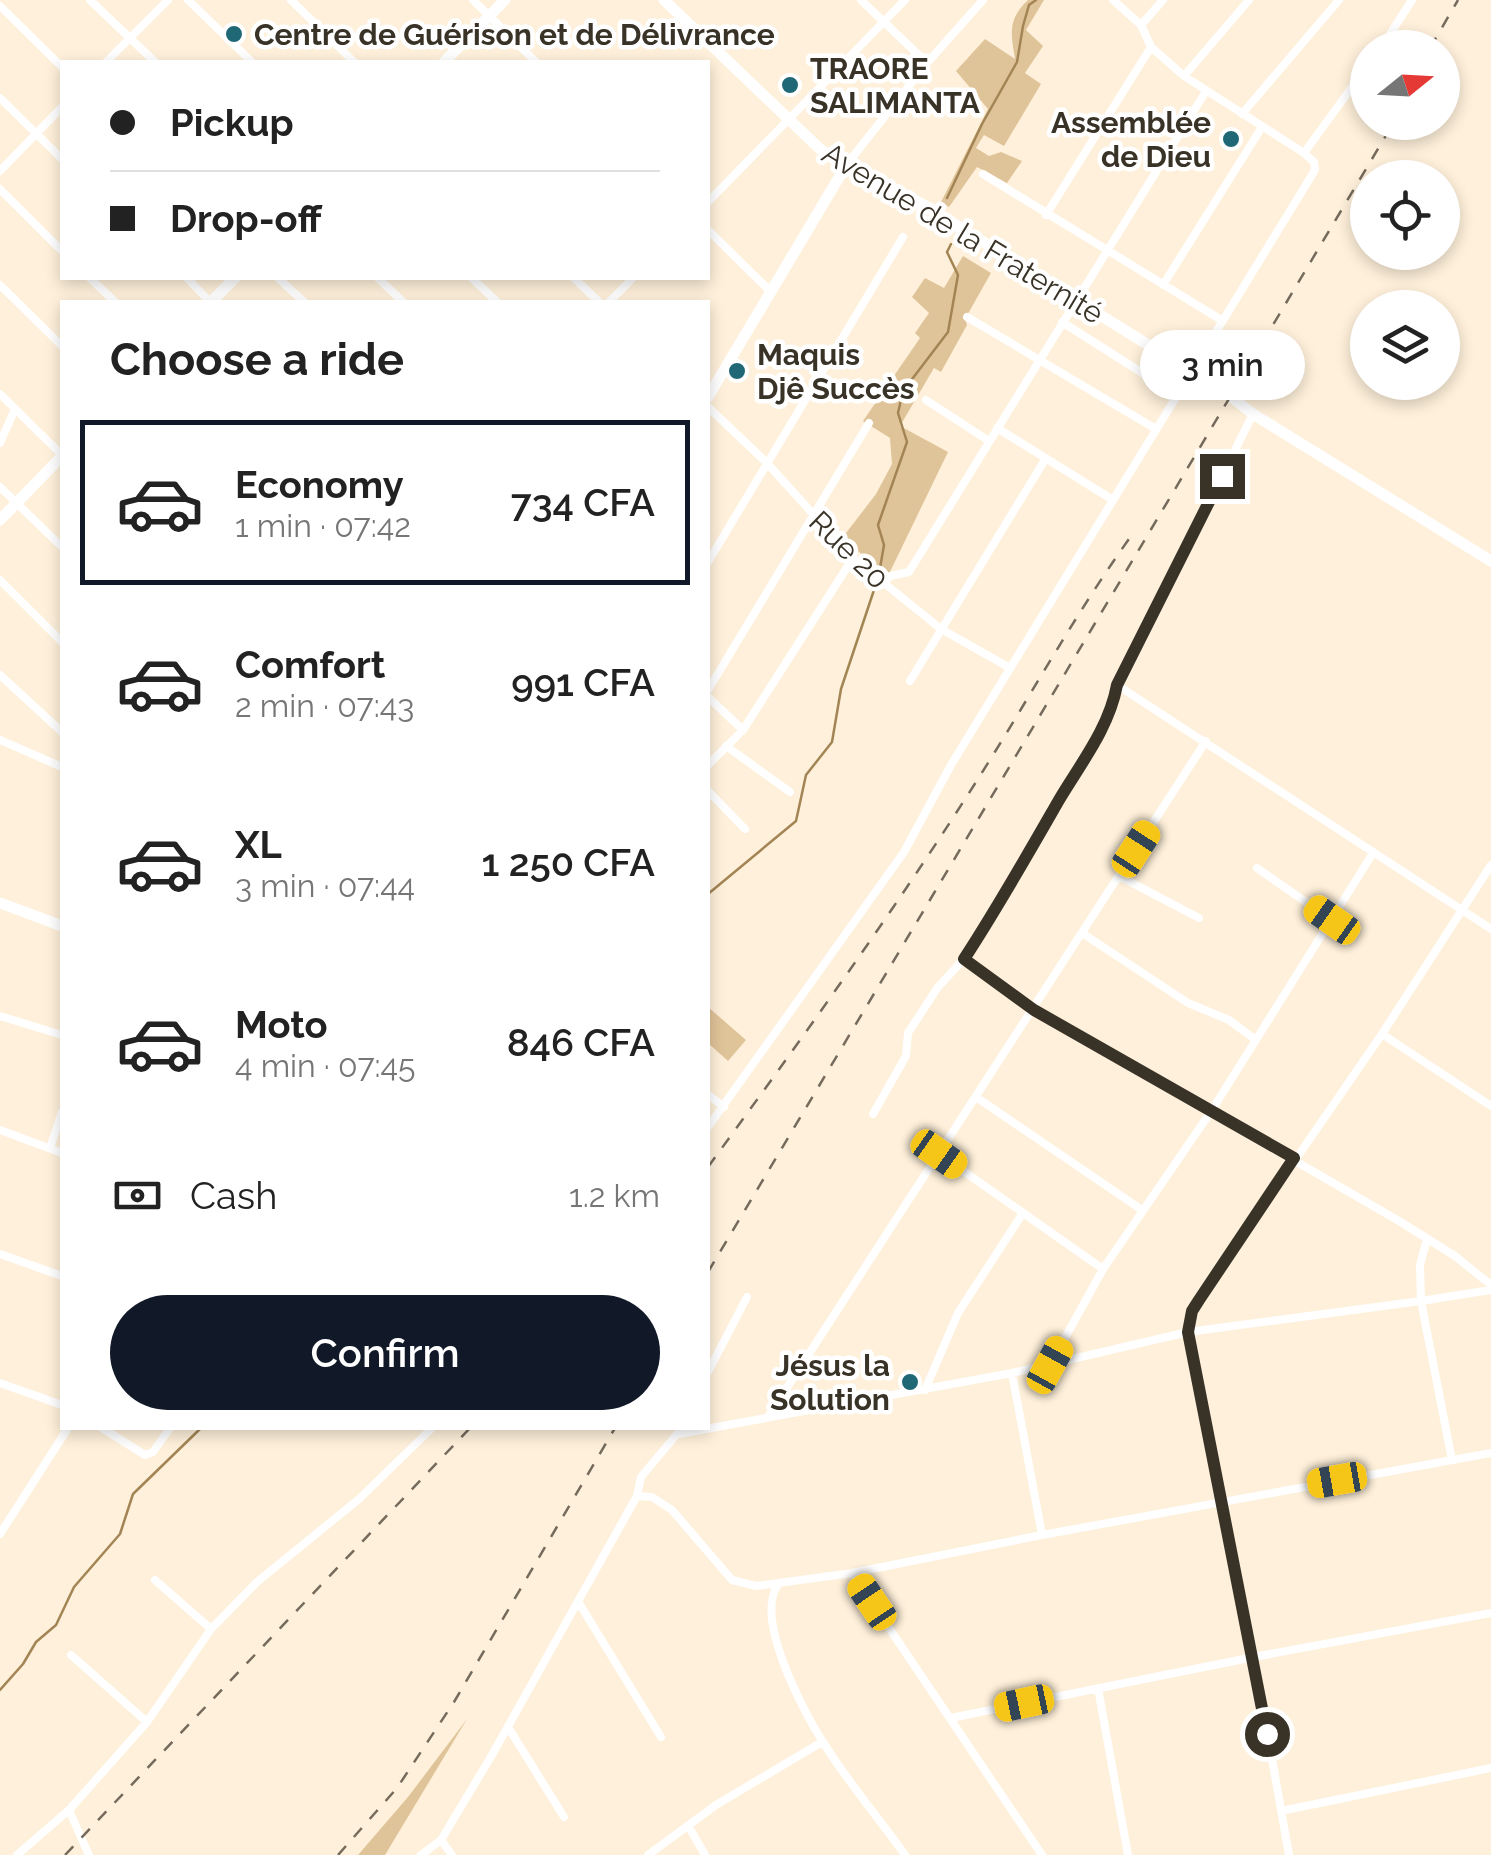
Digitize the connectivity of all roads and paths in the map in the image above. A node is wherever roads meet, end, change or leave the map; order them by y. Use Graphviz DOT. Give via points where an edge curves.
graph roads {
  1 [pos="90,0"];
  2 [pos="168,0"];
  3 [pos="188,0"];
  4 [pos="290,0"];
  5 [pos="472,0"];
  6 [pos="504,0"];
  7 [pos="664,0"];
  8 [pos="861,0"];
  9 [pos="905,0"];
  10 [pos="982,0"];
  11 [pos="1114,0"];
  12 [pos="1162,0"];
  13 [pos="1249,0"];
  14 [pos="1339,0"];
  15 [pos="1412,0"];
  16 [pos="0,6"];
  17 [pos="489,16"];
  18 [pos="884,22"];
  19 [pos="1141,25"];
  20 [pos="1392,30"];
  21 [pos="130,38"];
  22 [pos="1151,47"];
  23 [pos="108,60"];
  24 [pos="153,60"];
  25 [pos="250,60"];
  26 [pos="352,60"];
  27 [pos="446,60"];
  28 [pos="534,60"];
  29 [pos="926,63"];
  30 [pos="60,65"];
  31 [pos="1184,76"];
  32 [pos="1206,90"];
  33 [pos="1350,90"];
  34 [pos="0,98"];
  35 [pos="60,109"];
  36 [pos="1242,114"];
  37 [pos="787,121"];
  38 [pos="1262,126"];
  39 [pos="36,134"];
  40 [pos="1304,153"];
  41 [pos="60,156"];
  42 [pos="847,164"];
  43 [pos="0,171"];
  44 [pos="983,174"];
  45 [pos="0,189"];
  46 [pos="710,200"];
  47 [pos="1046,215"];
  48 [pos="710,232"];
  49 [pos="903,237"];
  50 [pos="60,248"];
  51 [pos="1106,250"];
  52 [pos="92,280"];
  53 [pos="189,280"];
  54 [pos="233,280"];
  55 [pos="280,280"];
  56 [pos="380,280"];
  57 [pos="474,280"];
  58 [pos="576,280"];
  59 [pos="631,280"];
  60 [pos="0,285"];
  61 [pos="1163,285"];
  62 [pos="771,292"];
  63 [pos="113,300"];
  64 [pos="209,300"];
  65 [pos="213,300"];
  66 [pos="302,300"];
  67 [pos="401,300"];
  68 [pos="495,300"];
  69 [pos="598,300"];
  70 [pos="611,300"];
  71 [pos="1076,300"];
  72 [pos="967,317"];
  73 [pos="1062,322"];
  74 [pos="1223,322"];
  75 [pos="60,344"];
  76 [pos="1039,360"];
  77 [pos="1191,372"];
  78 [pos="710,394"];
  79 [pos="1177,394"];
  80 [pos="2,399"];
  81 [pos="926,400"];
  82 [pos="15,409"];
  83 [pos="710,409"];
  84 [pos="1253,414"];
  85 [pos="869,423"];
  86 [pos="997,428"];
  87 [pos="1156,429"];
  88 [pos="990,441"];
  89 [pos="0,443"];
  90 [pos="60,453"];
  91 [pos="60,457"];
  92 [pos="1046,458"];
  93 [pos="766,462"];
  94 [pos="0,487"];
  95 [pos="1113,500"];
  96 [pos="16,503"];
  97 [pos="812,516"];
  98 [pos="0,520"];
  99 [pos="60,545"];
  100 [pos="853,558"];
  101 [pos="710,559"];
  102 [pos="1491,560"];
  103 [pos="0,580"];
  104 [pos="883,584"];
  105 [pos="941,629"];
  106 [pos="60,640"];
  107 [pos="1010,668"];
  108 [pos="0,675"];
  109 [pos="910,681"];
  110 [pos="1117,685"];
  111 [pos="710,691"];
  112 [pos="710,696"];
  113 [pos="60,730"];
  114 [pos="742,730"];
  115 [pos="0,740"];
  116 [pos="1206,741"];
  117 [pos="726,746"];
  118 [pos="710,763"];
  119 [pos="60,765"];
  120 [pos="790,792"];
  121 [pos="710,793"];
  122 [pos="745,829"];
  123 [pos="1374,853"];
  124 [pos="1491,865"];
  125 [pos="1257,868"];
  126 [pos="1119,876"];
  127 [pos="0,903"];
  128 [pos="1462,910"];
  129 [pos="1199,918"];
  130 [pos="1332,920"];
  131 [pos="60,925"];
  132 [pos="1491,929"];
  133 [pos="1082,933"];
  134 [pos="964,959"];
  135 [pos="1034,1010"];
  136 [pos="0,1016"];
  137 [pos="60,1034"];
  138 [pos="1382,1034"];
  139 [pos="1256,1040"];
  140 [pos="710,1096"];
  141 [pos="976,1097"];
  142 [pos="1491,1106"];
  143 [pos="724,1107"];
  144 [pos="1212,1110"];
  145 [pos="872,1114"];
  146 [pos="60,1118"];
  147 [pos="710,1124"];
  148 [pos="0,1130"];
  149 [pos="50,1148"];
  150 [pos="60,1152"];
  151 [pos="939,1154"];
  152 [pos="1294,1158"];
  153 [pos="1142,1210"];
  154 [pos="1024,1214"];
  155 [pos="1427,1238"];
  156 [pos="0,1254"];
  157 [pos="1103,1269"];
  158 [pos="60,1275"];
  159 [pos="1491,1287"];
  160 [pos="747,1296"];
  161 [pos="1422,1301"];
  162 [pos="1188,1332"];
  163 [pos="1050,1365"];
  164 [pos="710,1368"];
  165 [pos="1012,1373"];
  166 [pos="0,1383"];
  167 [pos="925,1390"];
  168 [pos="60,1404"];
  169 [pos="767,1419"];
  170 [pos="710,1427"];
  171 [pos="67,1430"];
  172 [pos="105,1430"];
  173 [pos="169,1430"];
  174 [pos="430,1430"];
  175 [pos="680,1431"];
  176 [pos="1491,1453"];
  177 [pos="1452,1460"];
  178 [pos="637,1496"];
  179 [pos="1222,1501"];
  180 [pos="0,1534"];
  181 [pos="1042,1535"];
  182 [pos="852,1573"];
  183 [pos="155,1580"];
  184 [pos="778,1585"];
  185 [pos="579,1604"];
  186 [pos="1491,1613"];
  187 [pos="211,1629"];
  188 [pos="70,1655"];
  189 [pos="1254,1657"];
  190 [pos="1098,1688"];
  191 [pos="951,1718"];
  192 [pos="146,1722"];
  193 [pos="508,1727"];
  194 [pos="661,1738"];
  195 [pos="822,1742"];
  196 [pos="1491,1768"];
  197 [pos="68,1810"];
  198 [pos="1281,1812"];
  199 [pos="564,1816"];
  200 [pos="689,1828"];
  201 [pos="440,1840"];
  202 [pos="17,1855"];
  203 [pos="89,1855"];
  204 [pos="421,1855"];
  205 [pos="452,1855"];
  206 [pos="648,1855"];
  207 [pos="706,1855"];
  208 [pos="905,1855"];
  209 [pos="1042,1855"];
  210 [pos="1128,1855"];
  211 [pos="1289,1855"];
  1 -- 21 [label="street"];
  2 -- 21 [label="street"];
  3 -- 25 [label="street"];
  4 -- 26 [label="street"];
  5 -- 17 [label="street"];
  6 -- 17 [label="main road"];
  7 -- 37 [label="main road, Avenue de la Fraternité"];
  8 -- 18 [label="street"];
  9 -- 18 [label="street"];
  10 -- 29 [label="street"];
  11 -- 19 [label="street"];
  12 -- 19 [label="street"];
  13 -- 31 [label="street"];
  14 -- 36 [label="street"];
  15 -- 20 [label="street"];
  16 -- 30 [label="street"];
  17 -- 27 [label="main road"];
  17 -- 28 [label="street"];
  18 -- 29 [label="street"];
  18 -- 37 [label="street"];
  19 -- 22 [label="street"];
  21 -- 23 [label="street"];
  21 -- 24 [label="street"];
  22 -- 31 [label="street"];
  22 -- 47 [label="street"];
  29 -- 42 [label="street"];
  31 -- 32 [label="street"];
  32 -- 36 [label="street"];
  32 -- 51 [label="street"];
  33 -- 40 [label="street"];
  34 -- 39 [label="street"];
  35 -- 39 [label="street"];
  36 -- 38 [label="street"];
  37 -- 42 [label="main road, Avenue de la Fraternité"];
  37 -- 46 [label="street"];
  38 -- 40 [label="street"];
  38 -- 61 [label="street"];
  39 -- 41 [label="street"];
  39 -- 43 [label="street"];
  40 -- 74 [label="street" via="1315,170"];
  42 -- 62 [label="main road"];
  42 -- 71 [label="main road, Avenue de la Fraternité"];
  44 -- 47 [label="street"];
  45 -- 50 [label="street"];
  47 -- 51 [label="street"];
  48 -- 62 [label="street"];
  49 -- 93 [label="street"];
  51 -- 61 [label="street"];
  51 -- 71 [label="street"];
  52 -- 63 [label="street"];
  53 -- 64 [label="street"];
  54 -- 65 [label="main road"];
  55 -- 66 [label="street"];
  56 -- 67 [label="street"];
  57 -- 68 [label="street"];
  58 -- 69 [label="street"];
  59 -- 70 [label="street"];
  60 -- 75 [label="street"];
  61 -- 74 [label="street"];
  62 -- 78 [label="main road"];
  71 -- 73 [label="street"];
  71 -- 77 [label="main road, Avenue de la Fraternité"];
  72 -- 76 [label="street"];
  73 -- 76 [label="street"];
  73 -- 79 [label="street"];
  74 -- 77 [label="street"];
  76 -- 86 [label="street"];
  76 -- 87 [label="street"];
  77 -- 79 [label="street"];
  77 -- 84 [label="main road, Avenue de la Fraternité"];
  79 -- 87 [label="street"];
  80 -- 82 [label="street"];
  81 -- 88 [label="street"];
  82 -- 89 [label="street"];
  82 -- 90 [label="street"];
  83 -- 93 [label="street, Rue 20"];
  84 -- 102 [label="main road, Avenue de la Fraternité"];
  84 -- 110 [label="street"];
  85 -- 97 [label="street"];
  86 -- 88 [label="street"];
  86 -- 92 [label="street"];
  87 -- 95 [label="street"];
  88 -- 104 [label="street" via="909,572"];
  91 -- 96 [label="main road"];
  92 -- 95 [label="street"];
  92 -- 105 [label="street"];
  93 -- 97 [label="street, Rue 20"];
  93 -- 101 [label="street"];
  94 -- 96 [label="street"];
  95 -- 107 [label="street"];
  96 -- 98 [label="main road"];
  96 -- 99 [label="street"];
  97 -- 100 [label="street, Rue 20"];
  97 -- 111 [label="street"];
  100 -- 104 [label="street, Rue 20"];
  100 -- 114 [label="street"];
  103 -- 106 [label="street"];
  104 -- 105 [label="street, Rue 20"];
  105 -- 107 [label="street, Rue 20"];
  105 -- 109 [label="street"];
  107 -- 143 [label="street" via="904,852"];
  108 -- 113 [label="street"];
  110 -- 116 [label="street"];
  110 -- 134 [label="street" via="1095,742"];
  112 -- 114 [label="street"];
  114 -- 117 [label="street"];
  115 -- 119 [label="street"];
  116 -- 123 [label="street"];
  116 -- 126 [label="street"];
  117 -- 118 [label="street"];
  117 -- 120 [label="street"];
  121 -- 122 [label="street"];
  123 -- 128 [label="street"];
  123 -- 130 [label="street"];
  124 -- 128 [label="street"];
  125 -- 130 [label="street"];
  126 -- 129 [label="street"];
  126 -- 133 [label="street"];
  127 -- 131 [label="main road"];
  128 -- 132 [label="street"];
  128 -- 138 [label="street"];
  130 -- 139 [label="street"];
  133 -- 135 [label="street"];
  133 -- 139 [label="street"];
  134 -- 135 [label="street"];
  134 -- 145 [label="street" via="908,1033 906,1056"];
  135 -- 141 [label="street"];
  135 -- 144 [label="street"];
  136 -- 137 [label="street"];
  138 -- 142 [label="street"];
  138 -- 152 [label="street"];
  139 -- 144 [label="street"];
  140 -- 143 [label="street"];
  141 -- 151 [label="street"];
  141 -- 153 [label="street"];
  143 -- 147 [label="street"];
  144 -- 152 [label="street"];
  144 -- 153 [label="street"];
  146 -- 149 [label="street"];
  148 -- 149 [label="street"];
  149 -- 150 [label="street"];
  151 -- 154 [label="street"];
  151 -- 169 [label="street"];
  152 -- 155 [label="street"];
  152 -- 162 [label="street" via="1192,1311"];
  153 -- 157 [label="street"];
  154 -- 157 [label="street"];
  154 -- 167 [label="street" via="958,1313"];
  155 -- 159 [label="street"];
  155 -- 161 [label="street"];
  156 -- 158 [label="street"];
  157 -- 163 [label="street"];
  159 -- 161 [label="street"];
  160 -- 164 [label="street"];
  161 -- 162 [label="street"];
  161 -- 177 [label="street"];
  162 -- 163 [label="street"];
  162 -- 179 [label="street"];
  163 -- 165 [label="street"];
  165 -- 167 [label="street"];
  165 -- 181 [label="street"];
  166 -- 168 [label="street"];
  167 -- 169 [label="street"];
  169 -- 170 [label="street"];
  171 -- 180 [label="street"];
  172 -- 173 [label="street" via="145,1456"];
  174 -- 187 [label="street"];
  175 -- 178 [label="street" via="640,1476"];
  176 -- 177 [label="street"];
  177 -- 179 [label="street"];
  178 -- 184 [label="street" via="652,1496 672,1510 732,1580"];
  178 -- 185 [label="street"];
  179 -- 181 [label="street"];
  179 -- 189 [label="street"];
  181 -- 182 [label="street"];
  182 -- 184 [label="street"];
  182 -- 191 [label="street"];
  183 -- 187 [label="street"];
  184 -- 195 [label="street" via="772,1608 780,1654"];
  185 -- 193 [label="street"];
  185 -- 194 [label="street"];
  186 -- 189 [label="street"];
  187 -- 192 [label="street"];
  188 -- 192 [label="street"];
  189 -- 190 [label="street"];
  189 -- 198 [label="street"];
  190 -- 191 [label="street"];
  190 -- 210 [label="street"];
  191 -- 209 [label="street"];
  192 -- 197 [label="street"];
  193 -- 199 [label="street"];
  193 -- 201 [label="street"];
  195 -- 200 [label="street"];
  195 -- 208 [label="street"];
  196 -- 198 [label="street"];
  197 -- 202 [label="street"];
  197 -- 203 [label="street"];
  198 -- 211 [label="street"];
  200 -- 206 [label="street"];
  200 -- 207 [label="street"];
  201 -- 204 [label="street"];
  201 -- 205 [label="street"];
}
